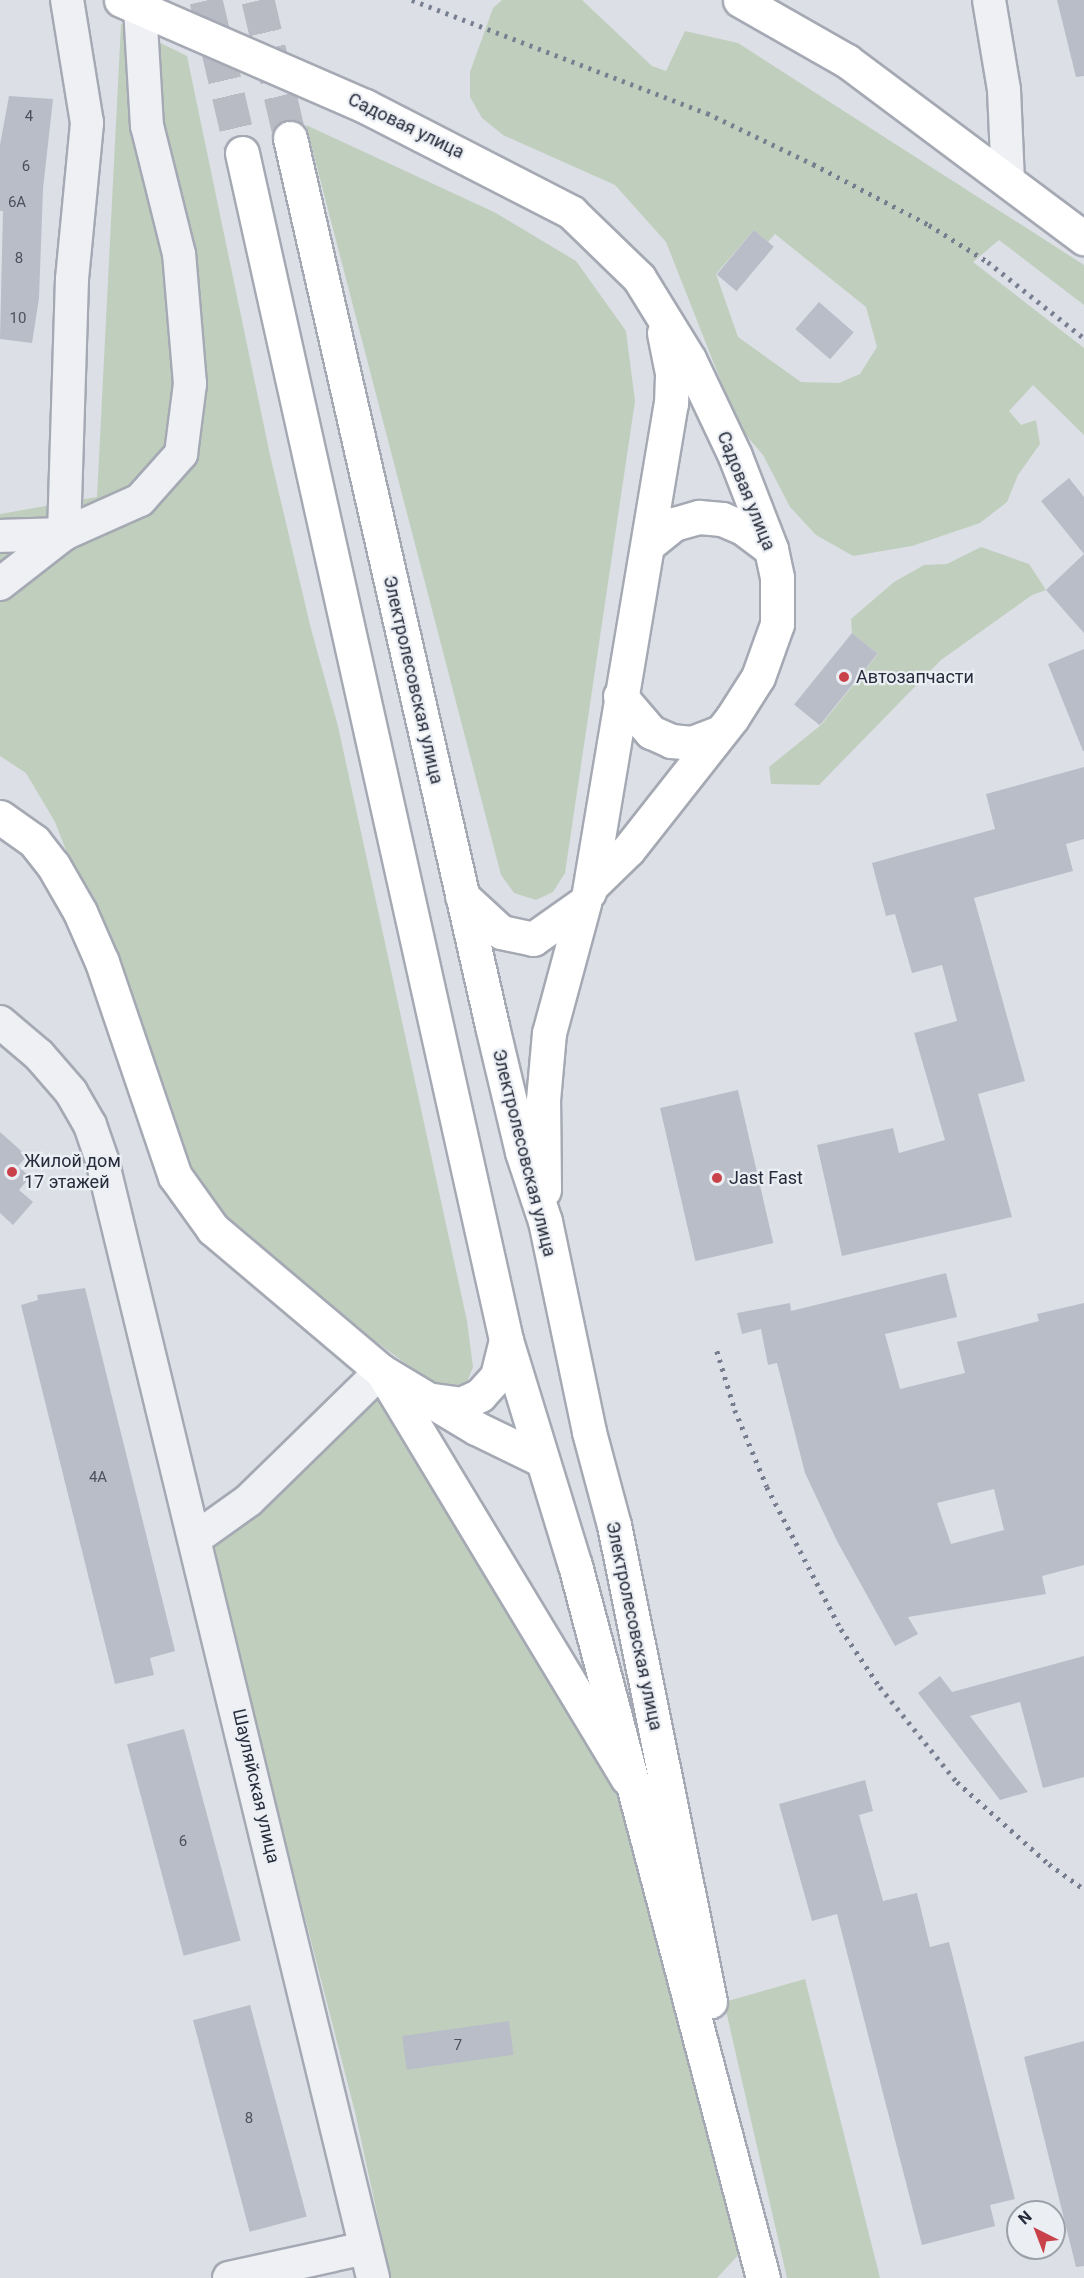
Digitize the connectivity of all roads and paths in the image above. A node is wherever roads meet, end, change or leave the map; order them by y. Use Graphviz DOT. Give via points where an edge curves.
graph roads {
  1 [pos="67,0"];
  2 [pos="740,0"];
  3 [pos="989,0"];
  4 [pos="130,4"];
  5 [pos="290,138"];
  6 [pos="242,153"];
  7 [pos="1008,181"];
  8 [pos="1084,238"];
  9 [pos="656,303"];
  10 [pos="64,534"];
  11 [pos="0,536"];
  12 [pos="649,544"];
  13 [pos="771,549"];
  14 [pos="0,584"];
  15 [pos="620,696"];
  16 [pos="720,732"];
  17 [pos="0,817"];
  18 [pos="588,894"];
  19 [pos="462,896"];
  20 [pos="0,1022"];
  21 [pos="545,1221"];
  22 [pos="506,1340"];
  23 [pos="381,1371"];
  24 [pos="426,1399"];
  25 [pos="594,1451"];
  26 [pos="542,1460"];
  27 [pos="196,1538"];
  28 [pos="638,1796"];
  29 [pos="737,2171"];
  30 [pos="365,2248"];
  31 [pos="229,2278"];
  32 [pos="372,2278"];
  33 [pos="763,2278"];
  1 -- 10 [label="street" via="87,123 72,279"];
  2 -- 7 [label="main road" via="847,61"];
  3 -- 7 [label="street" via="1004,90"];
  4 -- 9 [label="main road, Садовая улица" via="358,102 535,190 593,230 639,278"];
  4 -- 10 [label="street" via="147,126 179,254 190,384 181,454 140,500"];
  5 -- 19 [label="main road, Электролесовская улица"];
  6 -- 22 [label="main road, Электролесовская улица"];
  7 -- 8 [label="main road"];
  9 -- 12 [label="main road, Садовая улица" via="672,383"];
  9 -- 13 [label="main road, Садовая улица" via="689,359 735,456"];
  10 -- 11 [label="street"];
  10 -- 14 [label="street"];
  12 -- 13 [label="main road" via="674,524 699,517 722,519 743,528"];
  12 -- 15 [label="main road, Садовая улица"];
  13 -- 16 [label="main road, Садовая улица" via="778,600 772,647 758,677"];
  15 -- 16 [label="main road" via="651,732 671,741 692,744"];
  15 -- 18 [label="main road, Садовая улица"];
  16 -- 18 [label="main road, Садовая улица" via="628,850"];
  17 -- 23 [label="main road" via="33,841 80,912 102,962 175,1176 192,1202 242,1256"];
  18 -- 19 [label="main road" via="533,939 501,932"];
  18 -- 21 [label="main road" via="549,1033 543,1100"];
  19 -- 21 [label="main road, Электролесовская улица" via="522,1152"];
  20 -- 27 [label="street, Шауляйская улица" via="39,1054 71,1092 90,1125"];
  21 -- 25 [label="main road, Электролесовская улица"];
  22 -- 24 [label="main road" via="497,1376 480,1395 461,1404"];
  22 -- 26 [label="main road, Электролесовская улица"];
  23 -- 24 [label="main road"];
  23 -- 27 [label="street" via="249,1500"];
  23 -- 28 [label="main road"];
  24 -- 26 [label="main road"];
  25 -- 26 [label="main road"];
  25 -- 29 [label="main road, Электролесовская улица" via="614,1525 709,1994"];
  26 -- 28 [label="main road, Электролесовская улица"];
  27 -- 30 [label="street, Шауляйская улица"];
  28 -- 29 [label="main road, Электролесовская улица" via="688,2000"];
  29 -- 33 [label="main road, Электролесовская улица"];
  30 -- 31 [label="street"];
  30 -- 32 [label="street, Шауляйская улица"];
}
